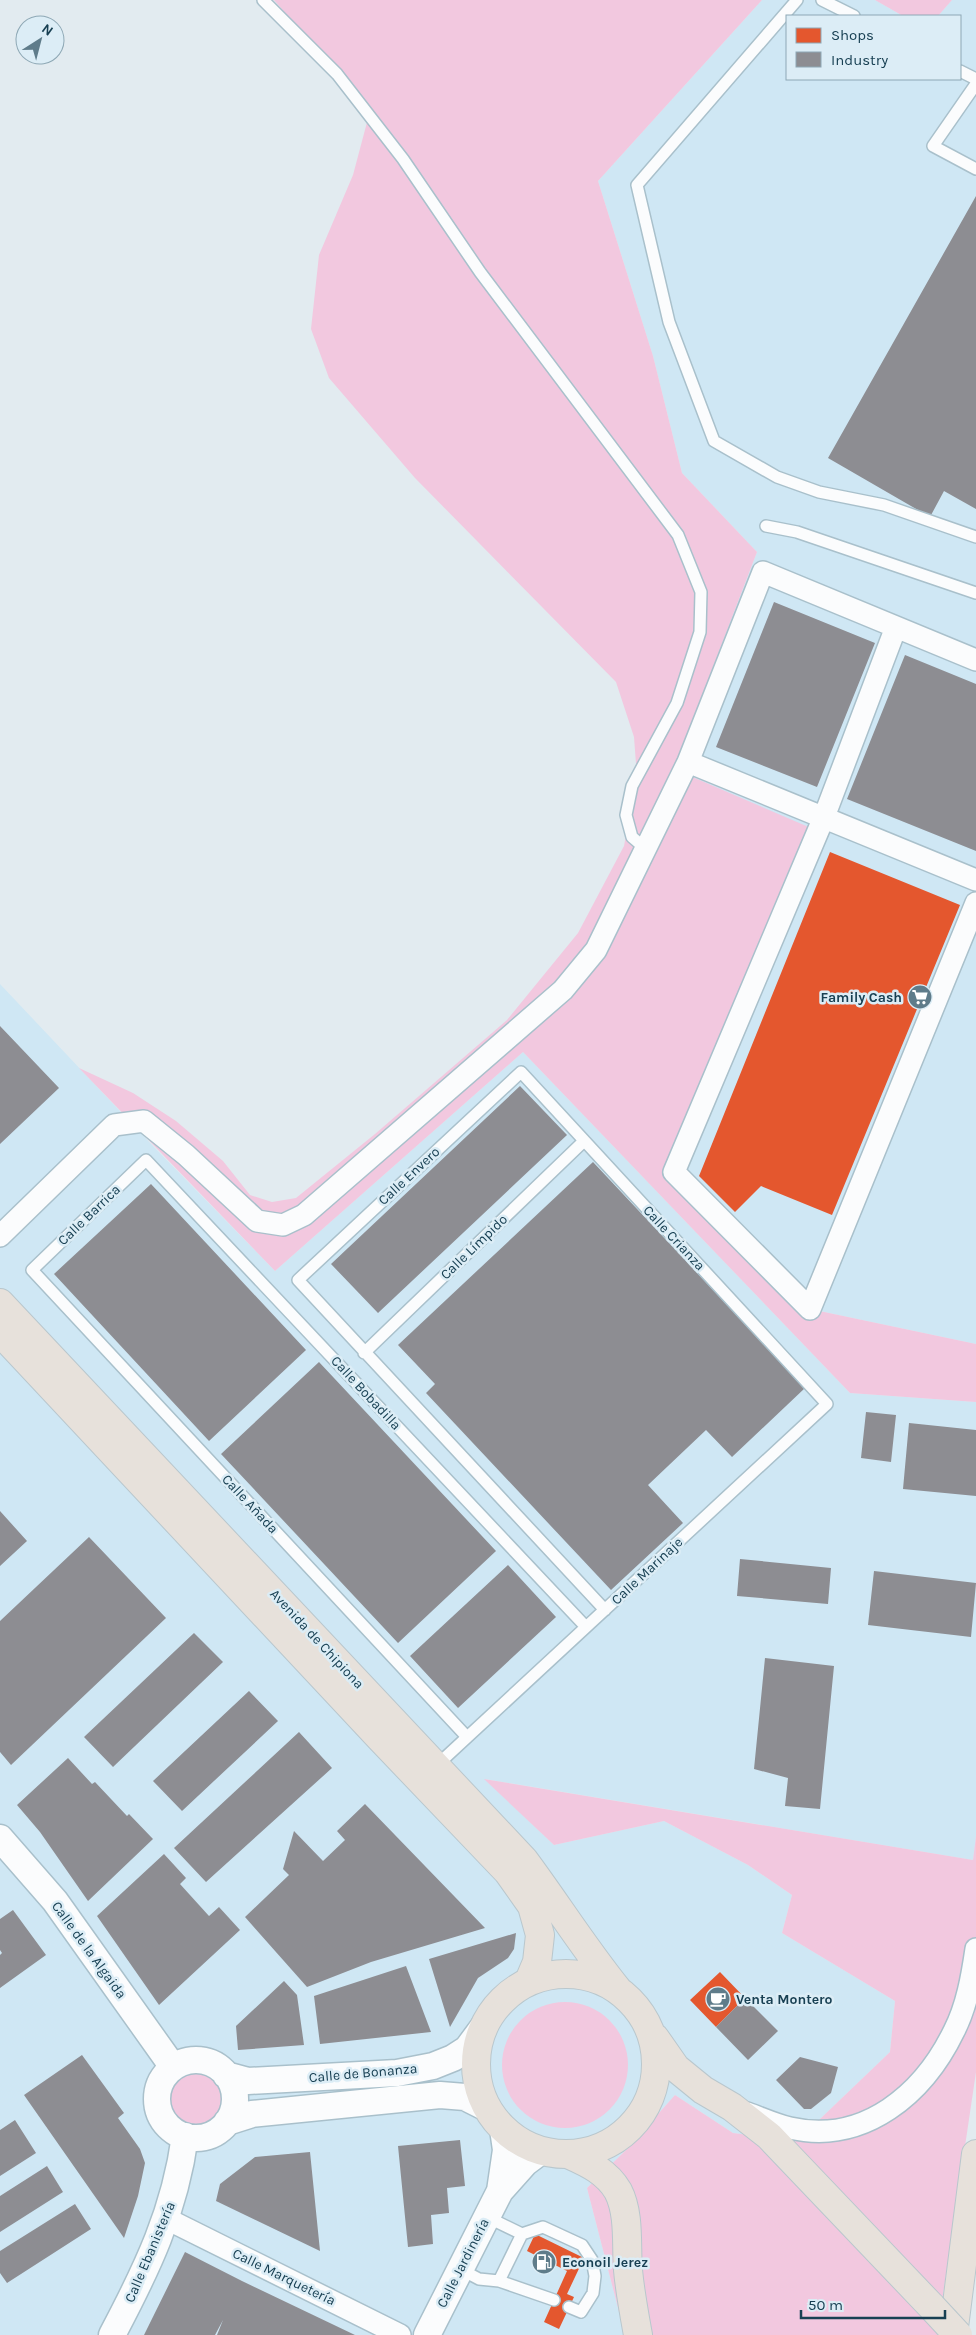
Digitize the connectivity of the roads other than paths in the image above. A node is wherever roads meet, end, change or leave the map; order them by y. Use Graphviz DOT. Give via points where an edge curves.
graph roads {
  1 [pos="263,0"];
  2 [pos="797,0"];
  3 [pos="822,0"];
  4 [pos="852,15"];
  5 [pos="961,72"];
  6 [pos="976,79"];
  7 [pos="976,84"];
  8 [pos="976,169"];
  9 [pos="766,526"];
  10 [pos="976,537"];
  11 [pos="976,593"];
  12 [pos="896,627"];
  13 [pos="976,660"];
  14 [pos="688,762"];
  15 [pos="824,817"];
  16 [pos="646,849"];
  17 [pos="976,880"];
  18 [pos="976,903"];
  19 [pos="521,1072"];
  20 [pos="584,1141"];
  21 [pos="146,1160"];
  22 [pos="0,1236"];
  23 [pos="32,1270"];
  24 [pos="298,1280"];
  25 [pos="0,1303"];
  26 [pos="0,1333"];
  27 [pos="364,1353"];
  28 [pos="827,1404"];
  29 [pos="605,1610"];
  30 [pos="586,1627"];
  31 [pos="467,1737"];
  32 [pos="436,1766"];
  33 [pos="0,1838"];
  34 [pos="976,1949"];
  35 [pos="529,1981"];
  36 [pos="618,1990"];
  37 [pos="484,2026"];
  38 [pos="652,2033"];
  39 [pos="173,2067"];
  40 [pos="226,2075"];
  41 [pos="732,2108"];
  42 [pos="495,2118"];
  43 [pos="227,2122"];
  44 [pos="185,2136"];
  45 [pos="541,2151"];
  46 [pos="976,2154"];
  47 [pos="570,2155"];
  48 [pos="500,2192"];
  49 [pos="486,2218"];
  50 [pos="167,2219"];
  51 [pos="522,2234"];
  52 [pos="460,2269"];
  53 [pos="499,2280"];
  54 [pos="554,2300"];
  55 [pos="569,2307"];
  56 [pos="112,2335"];
  57 [pos="400,2335"];
  58 [pos="427,2335"];
  59 [pos="638,2335"];
  60 [pos="953,2335"];
  61 [pos="958,2335"];
  1 -- 16 [label="lane" via="336,74 396,151 480,272 678,535 701,592 700,632 677,703 632,786 626,816 632,837"];
  2 -- 10 [label="lane" via="637,185 669,322 714,441 777,477 820,492 884,505"];
  3 -- 4 [label="lane"];
  5 -- 6 [label="lane"];
  7 -- 8 [label="lane" via="933,146"];
  9 -- 11 [label="lane" via="797,532"];
  12 -- 13 [label="street"];
  12 -- 14 [label="street" via="763,572"];
  12 -- 15 [label="street"];
  14 -- 15 [label="street"];
  14 -- 16 [label="street"];
  15 -- 17 [label="street"];
  15 -- 18 [label="street" via="674,1172 810,1309"];
  16 -- 22 [label="street" via="596,950 563,990 304,1215 284,1225 257,1221 186,1154 144,1121 114,1125"];
  19 -- 20 [label="lane, Calle Crianza"];
  19 -- 24 [label="lane, Calle Envero"];
  20 -- 27 [label="lane, Calle Límpido"];
  20 -- 28 [label="lane, Calle Crianza"];
  21 -- 23 [label="lane, Calle Barrica"];
  21 -- 30 [label="lane, Calle Bobadilla"];
  23 -- 31 [label="lane, Calle Añada"];
  24 -- 27 [label="lane, Calle Bobadilla"];
  25 -- 32 [label="main road, Avenida de Chipiona"];
  26 -- 35 [label="main road, Avenida de Chipiona" via="508,1872 532,1906 540,1935 537,1962"];
  27 -- 29 [label="lane, Calle Bobadilla"];
  28 -- 29 [label="lane, Calle Marinaje"];
  29 -- 30 [label="lane, Calle Marinaje"];
  30 -- 31 [label="lane, Calle Marinaje"];
  31 -- 32 [label="lane, Calle Marinaje"];
  32 -- 36 [label="main road, Avenida de Chipiona" via="524,1860"];
  33 -- 39 [label="street, Calle de la Algaida" via="55,1901"];
  34 -- 41 [label="street" via="971,1982 955,2030 915,2090 883,2114 853,2127 824,2131 791,2128"];
  35 -- 36 [label="main road" via="574,1973 597,1979"];
  35 -- 37 [label="main road" via="510,1992 495,2007"];
  36 -- 38 [label="main road" via="638,2009"];
  37 -- 40 [label="street, Calle de Bonanza" via="467,2049 453,2058 433,2066 397,2073 248,2081"];
  37 -- 42 [label="main road" via="477,2046 476,2067 479,2088"];
  38 -- 41 [label="main road" via="676,2068"];
  38 -- 47 [label="main road" via="657,2056 656,2081 648,2104 634,2124 616,2140 594,2151"];
  39 -- 40 [label="street" via="184,2062 207,2062"];
  39 -- 44 [label="street" via="158,2087 158,2105 164,2122"];
  40 -- 43 [label="street" via="235,2098"];
  41 -- 61 [label="main road, bridge" via="757,2125 794,2159"];
  42 -- 43 [label="street, Calle de Bonanza" via="465,2097 440,2095 252,2114"];
  42 -- 45 [label="main road" via="521,2142"];
  42 -- 48 [label="street, Calle Jardinería" via="506,2150"];
  43 -- 44 [label="street" via="209,2136"];
  44 -- 50 [label="street, Calle Ebanistería"];
  45 -- 47 [label="main road"];
  45 -- 48 [label="street, Calle Jardinería" via="525,2163"];
  46 -- 60 [label="main road"];
  47 -- 59 [label="main road" via="594,2166 618,2192 627,2234 631,2298"];
  48 -- 49 [label="street, Calle Jardinería"];
  49 -- 51 [label="lane"];
  49 -- 52 [label="street, Calle Jardinería"];
  50 -- 56 [label="street, Calle Ebanistería" via="140,2282"];
  50 -- 57 [label="street, Calle Marquetería"];
  51 -- 53 [label="lane"];
  51 -- 55 [label="lane" via="543,2227 582,2245 592,2260 593,2293 582,2312"];
  52 -- 53 [label="lane" via="479,2279"];
  52 -- 58 [label="street, Calle Jardinería"];
  53 -- 54 [label="lane"];
}
